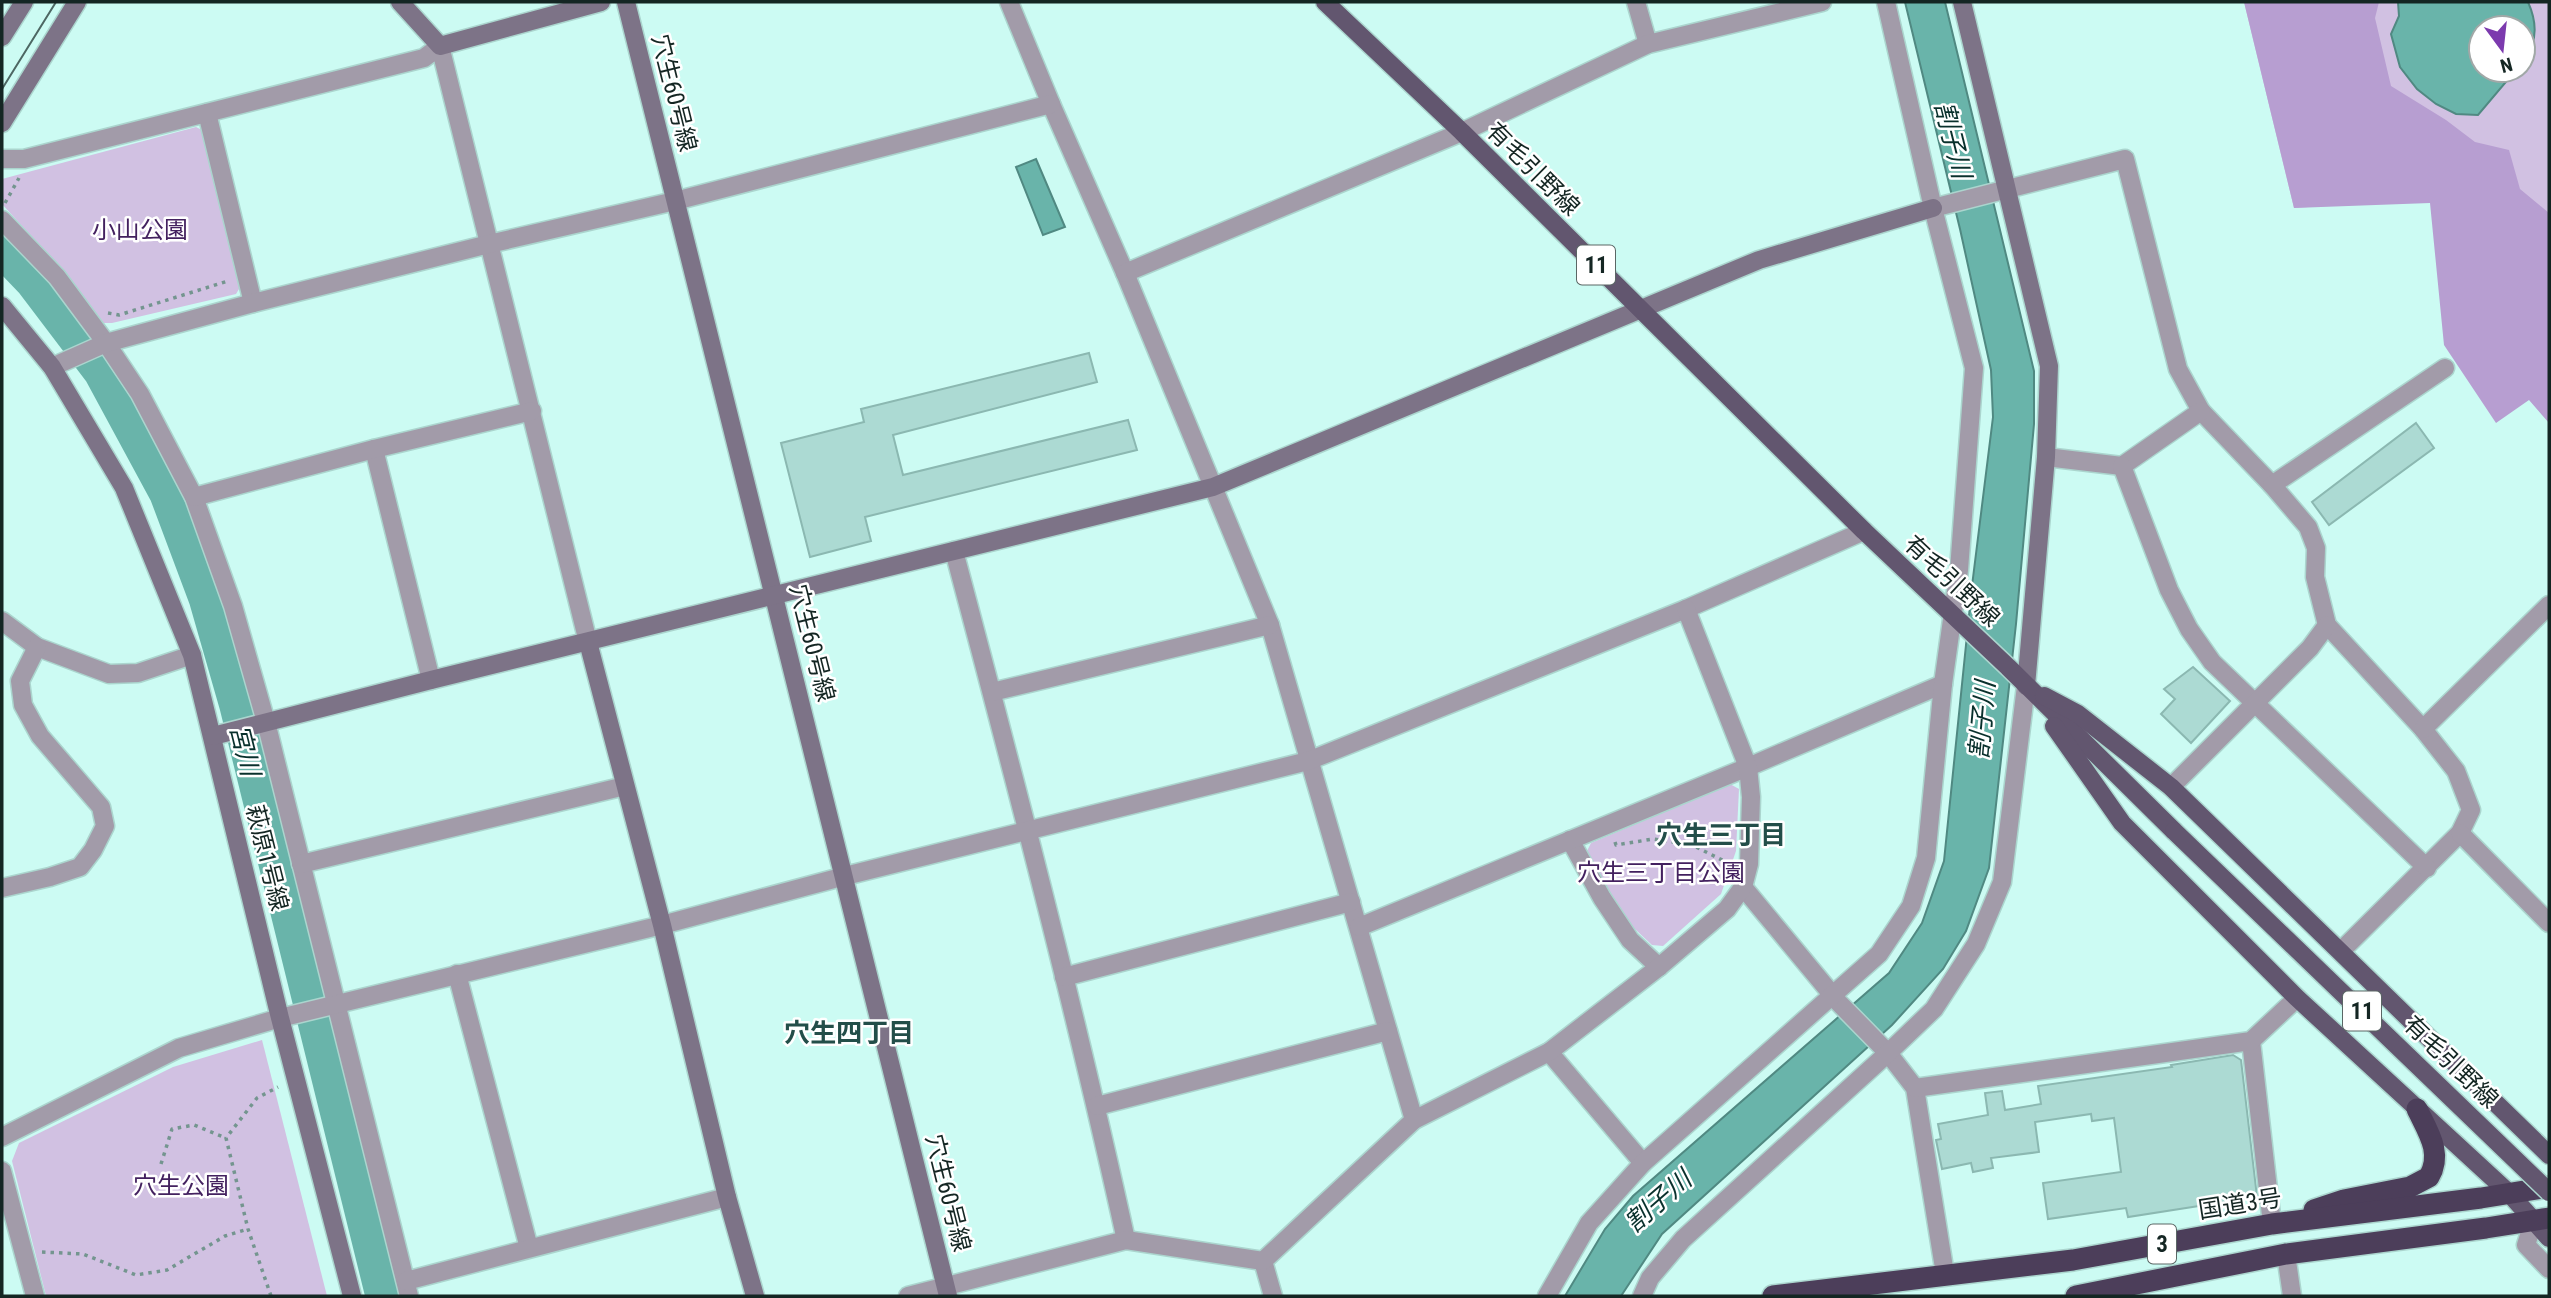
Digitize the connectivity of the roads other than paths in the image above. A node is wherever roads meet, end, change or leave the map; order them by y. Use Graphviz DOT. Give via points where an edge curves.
graph roads {
  1 [pos="24,2"];
  2 [pos="77,2"];
  3 [pos="400,2"];
  4 [pos="601,2"];
  5 [pos="626,2"];
  6 [pos="1009,2"];
  7 [pos="1325,2"];
  8 [pos="1636,2"];
  9 [pos="1822,2"];
  10 [pos="1886,2"];
  11 [pos="1962,2"];
  12 [pos="2,37"];
  13 [pos="1648,44"];
  14 [pos="440,46"];
  15 [pos="1051,104"];
  16 [pos="206,113"];
  17 [pos="2,123"];
  18 [pos="1462,132"];
  19 [pos="2,159"];
  20 [pos="2000,191"];
  21 [pos="675,201"];
  22 [pos="1937,207"];
  23 [pos="2,220"];
  24 [pos="489,244"];
  25 [pos="1125,274"];
  26 [pos="253,303"];
  27 [pos="2,306"];
  28 [pos="1640,309"];
  29 [pos="106,342"];
  30 [pos="52,367"];
  31 [pos="2445,368"];
  32 [pos="532,411"];
  33 [pos="2201,411"];
  34 [pos="374,449"];
  35 [pos="2046,457"];
  36 [pos="2122,466"];
  37 [pos="2272,485"];
  38 [pos="1213,487"];
  39 [pos="194,497"];
  40 [pos="1864,531"];
  41 [pos="954,551"];
  42 [pos="775,596"];
  43 [pos="2549,605"];
  44 [pos="1686,609"];
  45 [pos="1956,618"];
  46 [pos="2,621"];
  47 [pos="1270,625"];
  48 [pos="2327,625"];
  49 [pos="588,642"];
  50 [pos="37,648"];
  51 [pos="192,655"];
  52 [pos="431,680"];
  53 [pos="1943,684"];
  54 [pos="2026,686"];
  55 [pos="992,692"];
  56 [pos="2255,703"];
  57 [pos="262,723"];
  58 [pos="2423,729"];
  59 [pos="217,735"];
  60 [pos="1308,761"];
  61 [pos="1748,768"];
  62 [pos="625,786"];
  63 [pos="2171,786"];
  64 [pos="1028,831"];
  65 [pos="2460,833"];
  66 [pos="1570,840"];
  67 [pos="301,864"];
  68 [pos="2427,868"];
  69 [pos="845,876"];
  70 [pos="1743,887"];
  71 [pos="2,888"];
  72 [pos="1351,902"];
  73 [pos="2549,923"];
  74 [pos="662,925"];
  75 [pos="1359,927"];
  76 [pos="2342,950"];
  77 [pos="1659,967"];
  78 [pos="457,974"];
  79 [pos="1064,977"];
  80 [pos="2297,998"];
  81 [pos="1836,999"];
  82 [pos="331,1006"];
  83 [pos="286,1017"];
  84 [pos="1388,1031"];
  85 [pos="2251,1041"];
  86 [pos="1883,1048"];
  87 [pos="1549,1052"];
  88 [pos="1915,1088"];
  89 [pos="1097,1106"];
  90 [pos="2417,1109"];
  91 [pos="1414,1120"];
  92 [pos="2,1137"];
  93 [pos="2549,1155"];
  94 [pos="1643,1163"];
  95 [pos="2,1171"];
  96 [pos="2549,1189"];
  97 [pos="2509,1193"];
  98 [pos="727,1197"];
  99 [pos="2542,1219"];
  100 [pos="2272,1224"];
  101 [pos="2549,1238"];
  102 [pos="1126,1240"];
  103 [pos="529,1248"];
  104 [pos="2286,1254"];
  105 [pos="1263,1261"];
  106 [pos="2549,1269"];
  107 [pos="1945,1274"];
  108 [pos="407,1289"];
  109 [pos="947,1292"];
  110 [pos="35,1296"];
  111 [pos="352,1296"];
  112 [pos="755,1296"];
  113 [pos="908,1296"];
  114 [pos="1273,1296"];
  115 [pos="1547,1296"];
  116 [pos="1642,1296"];
  117 [pos="1773,1296"];
  118 [pos="1881,1296"];
  119 [pos="2076,1296"];
  120 [pos="2292,1296"];
  1 -- 12 [label="street"];
  2 -- 17 [label="street"];
  3 -- 14 [label="street"];
  4 -- 14 [label="street"];
  5 -- 21 [label="street, 穴生60号線"];
  6 -- 15 [label="street"];
  7 -- 18 [label="main road, 有毛引野線 / 11"];
  8 -- 13 [label="street"];
  9 -- 13 [label="street"];
  10 -- 22 [label="street"];
  11 -- 20 [label="street"];
  13 -- 18 [label="street"];
  14 -- 16 [label="street" via="424,58"];
  14 -- 24 [label="street"];
  15 -- 21 [label="street"];
  15 -- 25 [label="street"];
  16 -- 19 [label="street" via="24,159"];
  16 -- 26 [label="street"];
  18 -- 25 [label="street"];
  18 -- 28 [label="main road, 有毛引野線 / 11"];
  20 -- 22 [label="street"];
  20 -- 33 [label="street" via="2125,159 2178,369"];
  20 -- 35 [label="street" via="2049,366"];
  21 -- 24 [label="street"];
  21 -- 42 [label="street, 穴生60号線"];
  22 -- 28 [label="street" via="1759,260"];
  22 -- 45 [label="street" via="1974,368"];
  23 -- 29 [label="street" via="57,277"];
  24 -- 26 [label="street"];
  24 -- 32 [label="street"];
  25 -- 38 [label="street"];
  26 -- 29 [label="street"];
  27 -- 30 [label="street, 萩原1号線"];
  28 -- 38 [label="street"];
  28 -- 40 [label="main road, 有毛引野線 / 11"];
  29 -- 30 [label="street"];
  29 -- 39 [label="street" via="140,394"];
  30 -- 51 [label="street, 萩原1号線" via="124,488"];
  31 -- 37 [label="street"];
  32 -- 34 [label="street"];
  32 -- 49 [label="street"];
  33 -- 36 [label="street"];
  33 -- 37 [label="street"];
  34 -- 39 [label="street"];
  34 -- 52 [label="street"];
  35 -- 36 [label="street"];
  35 -- 54 [label="street"];
  36 -- 56 [label="street" via="2169,590 2189,629 2213,662"];
  37 -- 48 [label="street" via="2308,527 2316,548 2315,577"];
  38 -- 41 [label="street"];
  38 -- 47 [label="street"];
  39 -- 57 [label="street" via="233,606"];
  40 -- 44 [label="street"];
  40 -- 45 [label="main road, 有毛引野線 / 11"];
  41 -- 42 [label="street"];
  41 -- 55 [label="street"];
  42 -- 49 [label="street"];
  42 -- 69 [label="street, 穴生60号線"];
  43 -- 58 [label="street"];
  44 -- 60 [label="street"];
  44 -- 61 [label="street"];
  45 -- 53 [label="street"];
  45 -- 54 [label="main road, 有毛引野線 / 11"];
  46 -- 50 [label="street"];
  47 -- 55 [label="street"];
  47 -- 60 [label="street"];
  48 -- 56 [label="street"];
  48 -- 58 [label="street"];
  49 -- 52 [label="street"];
  49 -- 62 [label="street"];
  50 -- 51 [label="street" via="109,674 138,673"];
  50 -- 71 [label="street" via="20,681 23,705 40,736 101,807 105,825 80,867"];
  51 -- 59 [label="street, 萩原1号線"];
  52 -- 57 [label="street"];
  53 -- 61 [label="street"];
  53 -- 81 [label="street" via="1926,858 1911,906 1879,954"];
  54 -- 63 [label="main road" via="2078,714"];
  54 -- 80 [label="main road" via="2122,823"];
  54 -- 86 [label="street" via="2002,882 1976,944 1934,1009"];
  54 -- 96 [label="main road, 有毛引野線 / 11, bridge"];
  55 -- 64 [label="street"];
  56 -- 63 [label="street"];
  56 -- 68 [label="street"];
  57 -- 59 [label="street"];
  57 -- 67 [label="street"];
  58 -- 65 [label="street" via="2456,771 2471,810"];
  59 -- 83 [label="street, 萩原1号線"];
  60 -- 64 [label="street"];
  60 -- 72 [label="street"];
  61 -- 66 [label="street"];
  61 -- 70 [label="street" via="1749,864"];
  62 -- 67 [label="street"];
  62 -- 74 [label="street"];
  63 -- 76 [label="main road"];
  64 -- 69 [label="street"];
  64 -- 79 [label="street"];
  65 -- 68 [label="street"];
  65 -- 73 [label="street"];
  66 -- 75 [label="street"];
  66 -- 77 [label="street" via="1630,940"];
  67 -- 82 [label="street"];
  68 -- 76 [label="street"];
  69 -- 74 [label="street"];
  69 -- 109 [label="street, 穴生60号線"];
  70 -- 77 [label="street" via="1727,909"];
  70 -- 81 [label="street"];
  72 -- 75 [label="street"];
  72 -- 79 [label="street"];
  74 -- 78 [label="street"];
  74 -- 98 [label="street"];
  75 -- 84 [label="street"];
  76 -- 93 [label="main road"];
  77 -- 87 [label="street"];
  78 -- 82 [label="street"];
  78 -- 103 [label="street"];
  79 -- 89 [label="street"];
  80 -- 85 [label="street"];
  80 -- 90 [label="main road"];
  81 -- 86 [label="street"];
  81 -- 94 [label="street"];
  82 -- 83 [label="street"];
  82 -- 108 [label="street"];
  83 -- 92 [label="street" via="179,1048"];
  83 -- 111 [label="street, 萩原1号線"];
  84 -- 89 [label="street"];
  84 -- 91 [label="street"];
  85 -- 88 [label="street"];
  85 -- 100 [label="street"];
  86 -- 88 [label="street"];
  86 -- 116 [label="street" via="1683,1239 1650,1278"];
  87 -- 91 [label="street"];
  87 -- 94 [label="street"];
  88 -- 107 [label="street"];
  89 -- 102 [label="street"];
  90 -- 97 [label="main road"];
  90 -- 100 [label="highway" via="2435,1147 2436,1160 2429,1177 2410,1187 2344,1200"];
  91 -- 105 [label="street"];
  94 -- 115 [label="street" via="1589,1223"];
  95 -- 110 [label="street"];
  96 -- 97 [label="highway, 国道3号 / 3"];
  97 -- 99 [label="main road"];
  97 -- 100 [label="highway, 国道3号 / 3"];
  98 -- 103 [label="street"];
  98 -- 112 [label="street"];
  99 -- 101 [label="main road"];
  99 -- 104 [label="highway, 3"];
  99 -- 106 [label="street" via="2526,1245"];
  100 -- 107 [label="highway, 国道3号 / 3" via="2073,1260"];
  102 -- 105 [label="street"];
  102 -- 109 [label="street"];
  103 -- 108 [label="street"];
  104 -- 119 [label="highway, 3"];
  104 -- 120 [label="street"];
  105 -- 114 [label="street"];
  107 -- 117 [label="highway, 国道3号 / 3"];
  107 -- 118 [label="highway, 3"];
  109 -- 113 [label="street"];
}
